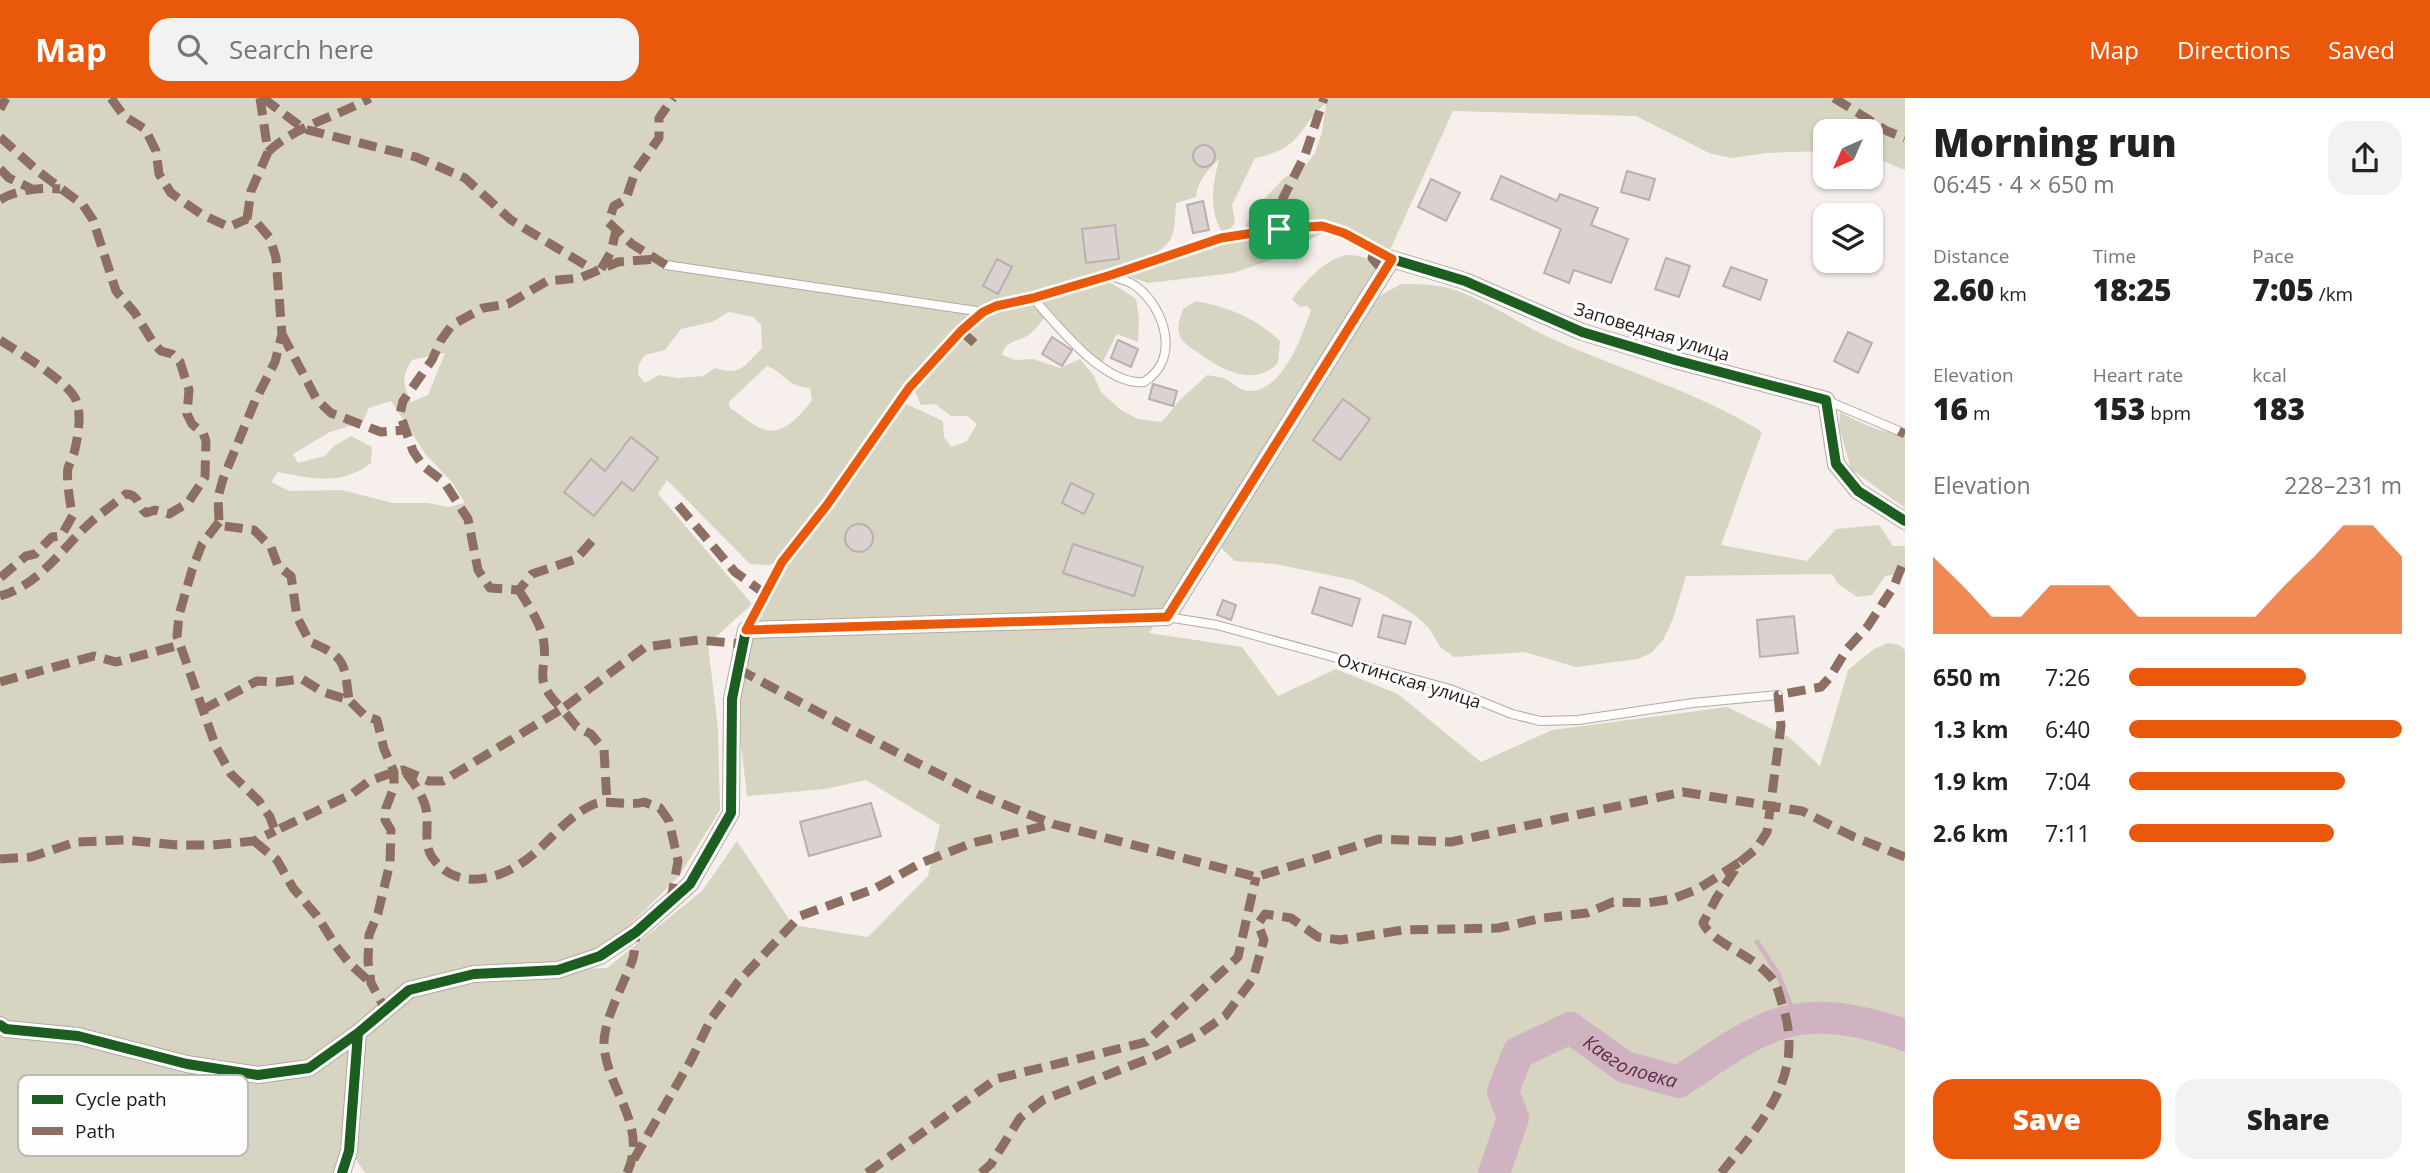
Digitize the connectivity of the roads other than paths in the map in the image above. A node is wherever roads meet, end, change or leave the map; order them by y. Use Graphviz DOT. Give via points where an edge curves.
graph roads {
  1 [pos="1392,259"];
  2 [pos="666,265"];
  3 [pos="1111,275"];
  4 [pos="1033,298"];
  5 [pos="983,312"];
  6 [pos="1826,400"];
  7 [pos="1899,431"];
  8 [pos="1905,521"];
  9 [pos="1167,617"];
  10 [pos="746,630"];
  11 [pos="1778,695"];
  12 [pos="0,1026"];
  13 [pos="358,1033"];
  14 [pos="342,1173"];
  1 -- 3 [label="lane" via="1335,229 1312,226 1221,238"];
  1 -- 6 [label="street, Заповедная улица" via="1465,281 1582,332"];
  1 -- 9 [label="street"];
  2 -- 5 [label="lane"];
  3 -- 4 [label="lane"];
  3 -- 4 [label="lane" via="1138,288 1164,326 1165,353 1155,373 1144,382 1124,380 1103,367"];
  4 -- 5 [label="lane"];
  5 -- 10 [label="lane" via="909,388 782,562"];
  6 -- 7 [label="lane"];
  6 -- 8 [label="street" via="1836,464 1858,491"];
  9 -- 10 [label="street"];
  9 -- 11 [label="lane, Охтинская улица" via="1217,625 1450,689 1540,721"];
  10 -- 13 [label="street" via="733,699 730,813 690,884 636,932 600,956 558,970 474,974 409,990"];
  12 -- 13 [label="street" via="258,1074 309,1068"];
  13 -- 14 [label="street" via="349,1151"];
}
